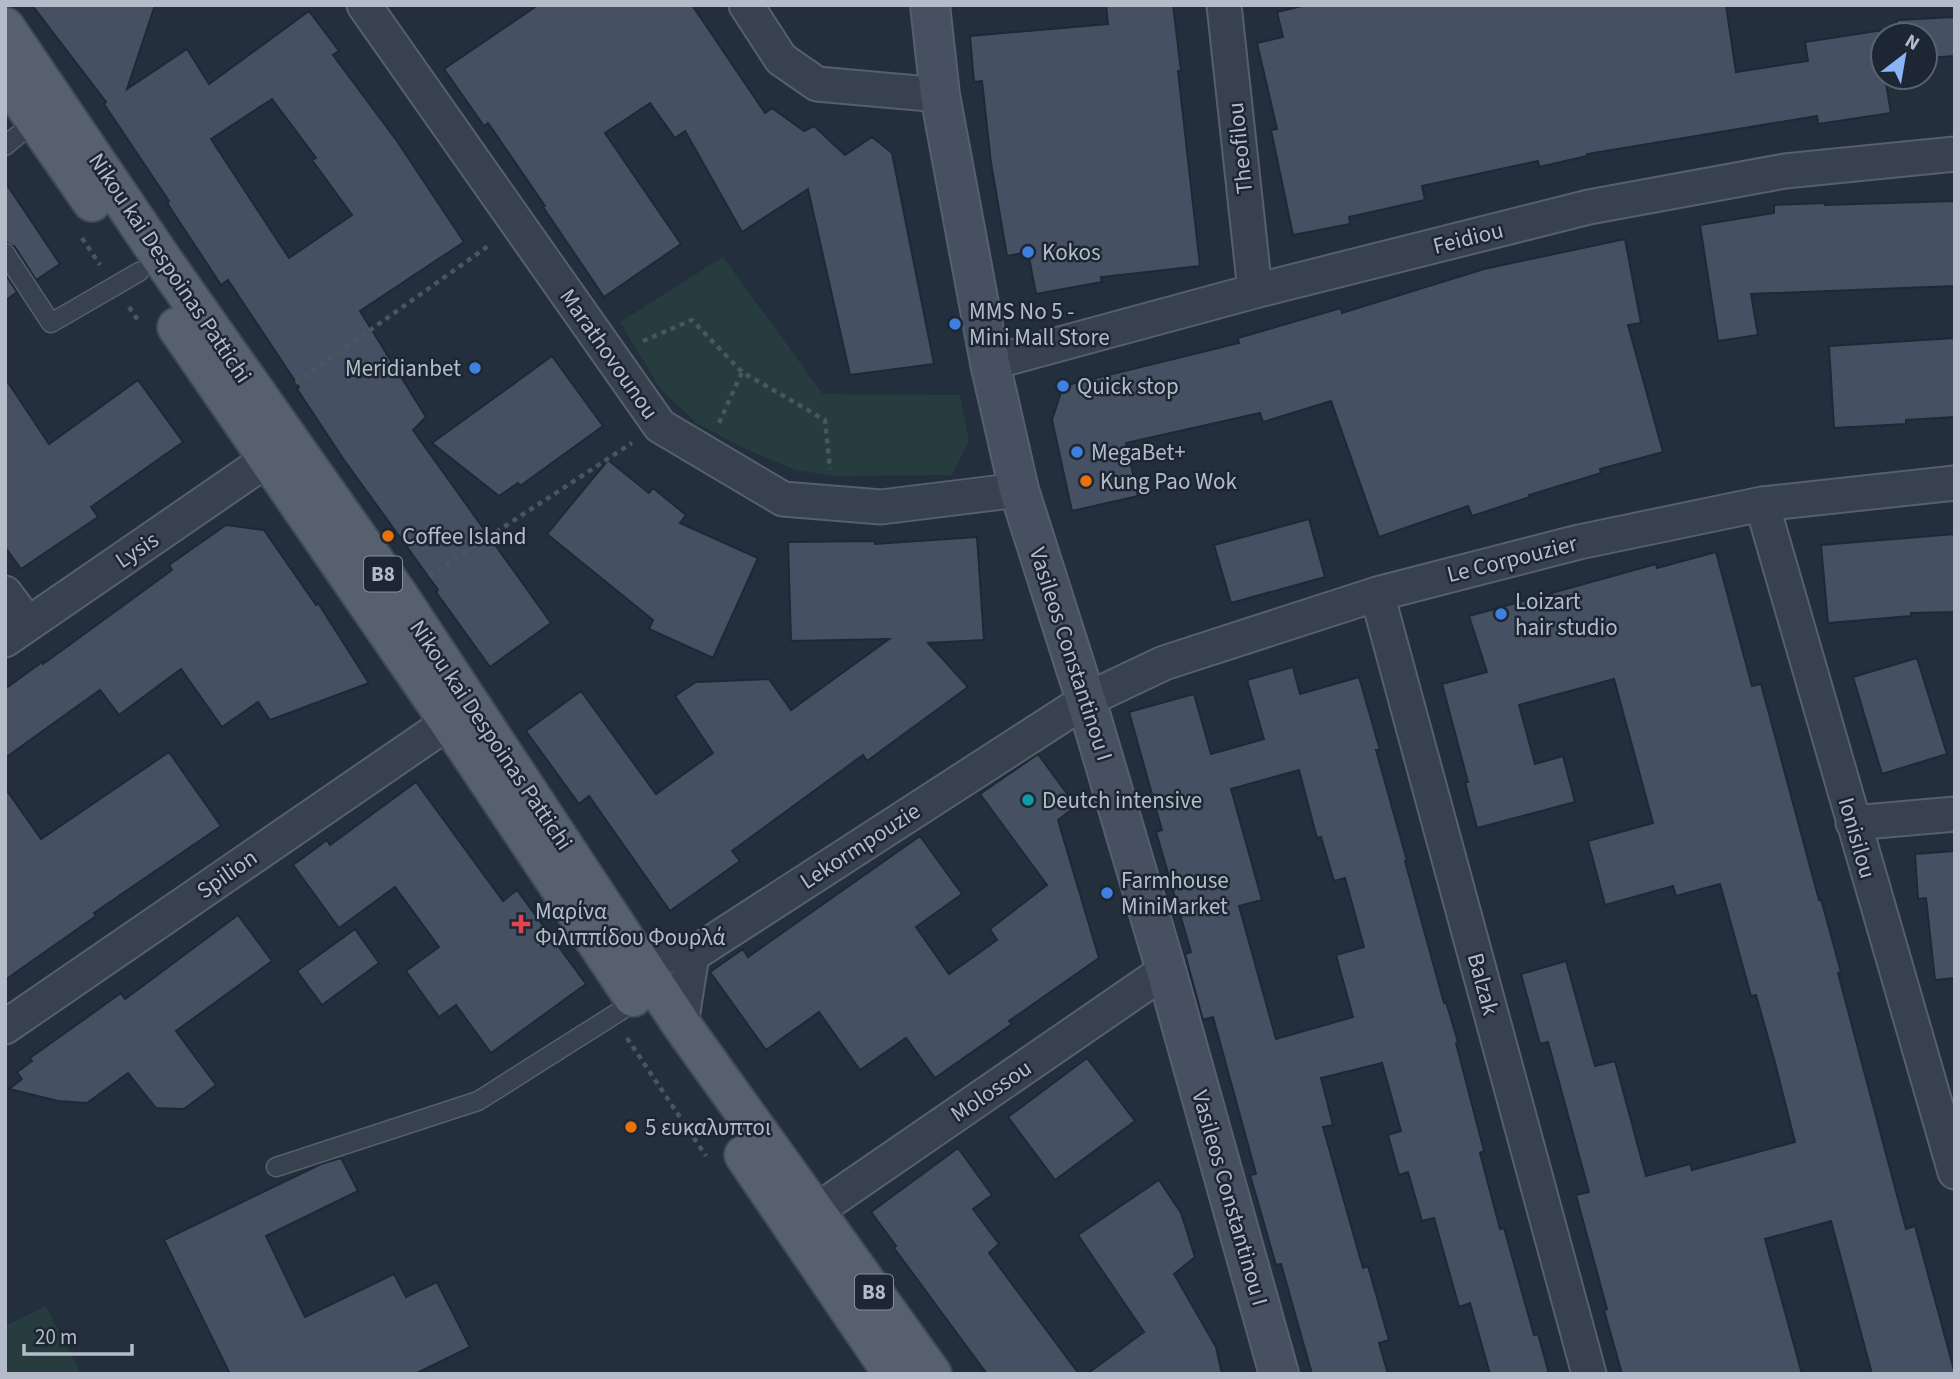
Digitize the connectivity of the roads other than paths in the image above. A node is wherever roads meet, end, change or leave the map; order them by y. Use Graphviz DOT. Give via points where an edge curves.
graph roads {
  1 [pos="364,5"];
  2 [pos="746,5"];
  3 [pos="930,5"];
  4 [pos="1224,5"];
  5 [pos="5,27"];
  6 [pos="5,77"];
  7 [pos="940,95"];
  8 [pos="35,121"];
  9 [pos="5,146"];
  10 [pos="1955,154"];
  11 [pos="5,253"];
  12 [pos="139,272"];
  13 [pos="1255,291"];
  14 [pos="990,363"];
  15 [pos="268,459"];
  16 [pos="1955,484"];
  17 [pos="1019,490"];
  18 [pos="1762,504"];
  19 [pos="5,593"];
  20 [pos="1377,594"];
  21 [pos="17,632"];
  22 [pos="1086,699"];
  23 [pos="449,722"];
  24 [pos="1955,814"];
  25 [pos="1853,822"];
  26 [pos="620,954"];
  27 [pos="692,955"];
  28 [pos="1167,970"];
  29 [pos="646,994"];
  30 [pos="681,1024"];
  31 [pos="5,1027"];
  32 [pos="1952,1153"];
  33 [pos="276,1167"];
  34 [pos="816,1211"];
  35 [pos="893,1374"];
  36 [pos="932,1374"];
  37 [pos="1279,1374"];
  38 [pos="1589,1374"];
  1 -- 17 [label="street, Marathovounou" via="660,426 783,499 881,507"];
  2 -- 7 [label="street" via="781,59 817,84"];
  3 -- 7 [label="main road, Vasileos Constantinou I"];
  4 -- 13 [label="street, Theofilou"];
  5 -- 26 [label="main road, Nikou kai Despoinas Pattichi / B8" via="398,596"];
  6 -- 8 [label="main road, Nikou kai Despoinas Pattichi"];
  7 -- 14 [label="main road, Vasileos Constantinou I"];
  8 -- 9 [label="lane"];
  8 -- 12 [label="main road, Nikou kai Despoinas Pattichi"];
  10 -- 13 [label="street, Feidiou" via="1785,171 1589,207"];
  11 -- 12 [label="lane" via="51,323"];
  12 -- 15 [label="main road, Nikou kai Despoinas Pattichi"];
  13 -- 14 [label="street, Feidiou"];
  14 -- 17 [label="main road, Vasileos Constantinou I"];
  15 -- 21 [label="street, Lysis"];
  15 -- 23 [label="main road, Nikou kai Despoinas Pattichi"];
  16 -- 18 [label="street, Le Corpouzier"];
  17 -- 22 [label="main road, Vasileos Constantinou I"];
  18 -- 20 [label="street, Le Corpouzier" via="1579,542"];
  18 -- 25 [label="street, Ionisilou"];
  19 -- 21 [label="street"];
  20 -- 22 [label="street, Le Corpouzier" via="1164,663"];
  20 -- 38 [label="street, Balzak"];
  22 -- 27 [label="street, Lekormpouzie"];
  22 -- 28 [label="main road, Vasileos Constantinou I"];
  23 -- 26 [label="main road, Nikou kai Despoinas Pattichi"];
  23 -- 31 [label="street, Spilion"];
  24 -- 25 [label="street"];
  25 -- 32 [label="street, Ionisilou"];
  26 -- 27 [label="street"];
  26 -- 29 [label="main road, Nikou kai Despoinas Pattichi / B8"];
  27 -- 30 [label="street"];
  28 -- 34 [label="street, Molossou"];
  28 -- 37 [label="main road, Vasileos Constantinou I"];
  29 -- 30 [label="main road, Nikou kai Despoinas Pattichi / B8"];
  29 -- 33 [label="lane" via="478,1101"];
  29 -- 35 [label="main road, Nikou kai Despoinas Pattichi" via="669,1045"];
  30 -- 34 [label="main road, Nikou kai Despoinas Pattichi / B8"];
  34 -- 36 [label="main road, Nikou kai Despoinas Pattichi / B8"];
}
